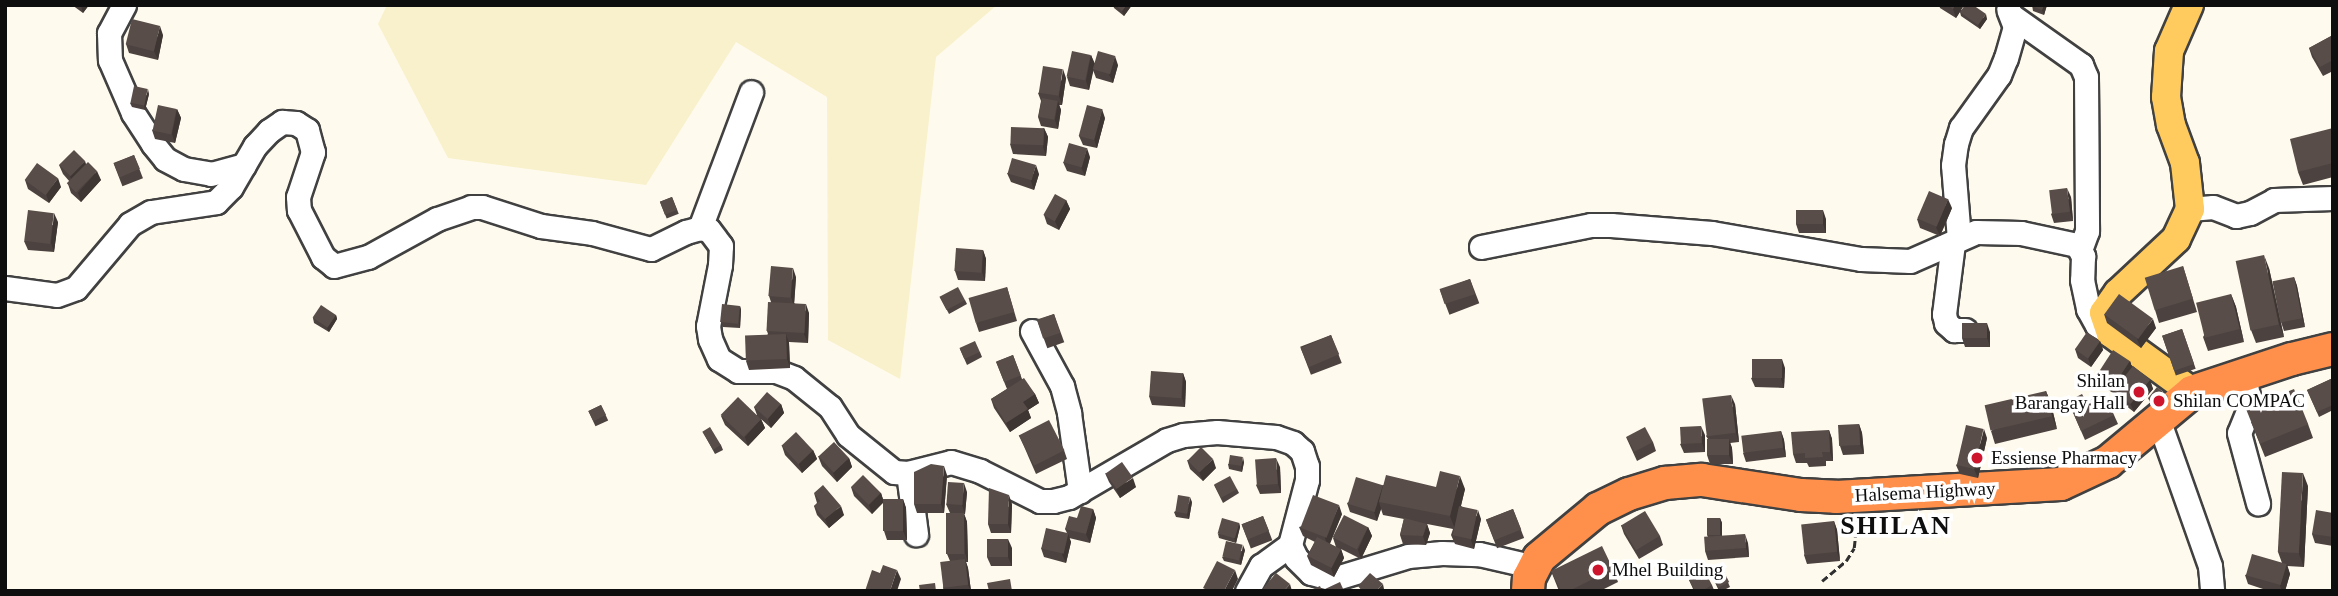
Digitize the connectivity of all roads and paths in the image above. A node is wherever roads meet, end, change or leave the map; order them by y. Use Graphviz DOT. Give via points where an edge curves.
graph roads {
  1 [pos="124,5"];
  2 [pos="2189,5"];
  3 [pos="2008,11"];
  4 [pos="751,92"];
  5 [pos="244,165"];
  6 [pos="2333,198"];
  7 [pos="2190,209"];
  8 [pos="700,228"];
  9 [pos="1956,241"];
  10 [pos="1481,247"];
  11 [pos="2080,250"];
  12 [pos="5,288"];
  13 [pos="1965,330"];
  14 [pos="1032,331"];
  15 [pos="2111,333"];
  16 [pos="2333,349"];
  17 [pos="2244,375"];
  18 [pos="2192,392"];
  19 [pos="2158,419"];
  20 [pos="908,473"];
  21 [pos="1080,491"];
  22 [pos="1861,495"];
  23 [pos="2259,503"];
  24 [pos="916,534"];
  25 [pos="1290,545"];
  26 [pos="1531,579"];
  27 [pos="1822,580"];
  28 [pos="1247,591"];
  29 [pos="2212,591"];
  1 -- 5 [label="street" via="109,33 110,60 133,113 159,152 184,169 211,174"];
  2 -- 7 [label="main road" via="2169,51 2166,97 2185,163"];
  3 -- 9 [label="street" via="2014,36 1999,75 1972,110 1956,144"];
  3 -- 11 [label="street" via="2081,65 2085,77 2087,231"];
  4 -- 8 [label="street"];
  5 -- 8 [label="street" via="255,146 282,122 307,130 313,152 298,197 299,210 323,257 334,266 368,257 437,219 471,207 651,249"];
  5 -- 12 [label="street" via="216,202 158,210 130,224 76,288 57,295"];
  6 -- 7 [label="street" via="2274,200 2236,216 2213,207"];
  7 -- 15 [label="main road" via="2176,239 2106,307 2104,321"];
  8 -- 20 [label="street" via="709,230 721,246 708,326 719,359 738,371 776,371 794,377 830,407 848,436 879,463 894,472"];
  9 -- 10 [label="street" via="1910,261 1889,261 1712,233 1591,225"];
  9 -- 11 [label="street" via="1976,232 2021,233 2073,242"];
  9 -- 13 [label="street" via="1944,314 1954,330"];
  11 -- 15 [label="street" via="2088,309 2097,325"];
  14 -- 21 [label="street" via="1062,386"];
  15 -- 18 [label="main road"];
  16 -- 17 [label="highway, Halsema Highway"];
  17 -- 18 [label="highway, Halsema Highway"];
  17 -- 23 [label="street" via="2250,406 2239,433"];
  18 -- 19 [label="highway, Halsema Highway"];
  19 -- 22 [label="highway, Halsema Highway" via="2108,463 2062,484"];
  19 -- 29 [label="street" via="2210,566"];
  20 -- 21 [label="street" via="951,462 1040,500 1053,501"];
  20 -- 24 [label="street"];
  21 -- 25 [label="street" via="1183,435 1217,432 1276,437 1293,443 1307,466"];
  22 -- 26 [label="highway, Halsema Highway" via="1801,495 1702,480 1665,483 1598,509 1558,540"];
  22 -- 27 [label="path" via="1854,548 1846,561"];
  25 -- 26 [label="street" via="1311,573 1332,579 1408,556 1442,553 1479,554"];
  25 -- 28 [label="street" via="1261,566"];
}
